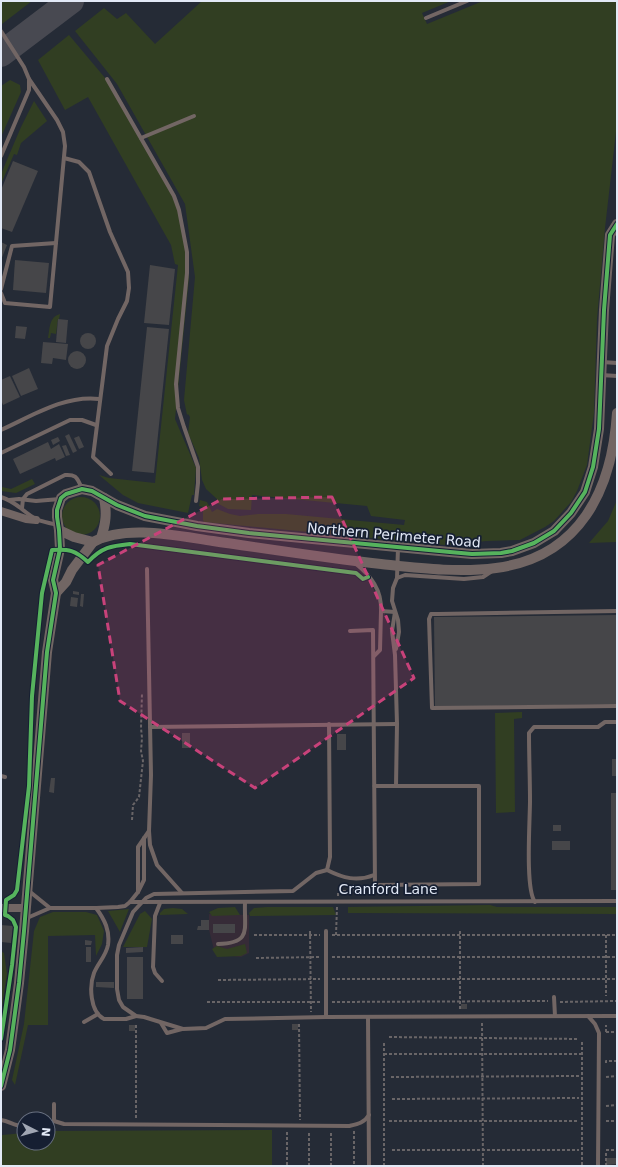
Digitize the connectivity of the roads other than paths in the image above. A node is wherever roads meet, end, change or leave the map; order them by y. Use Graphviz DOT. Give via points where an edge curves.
graph roads {
  1 [pos="467,1"];
  2 [pos="426,18"];
  3 [pos="1,31"];
  4 [pos="29,79"];
  5 [pos="107,79"];
  6 [pos="194,116"];
  7 [pos="141,138"];
  8 [pos="1,156"];
  9 [pos="64,158"];
  10 [pos="617,224"];
  11 [pos="56,243"];
  12 [pos="1,289"];
  13 [pos="1,292"];
  14 [pos="602,362"];
  15 [pos="617,362"];
  16 [pos="602,375"];
  17 [pos="617,376"];
  18 [pos="99,400"];
  19 [pos="617,413"];
  20 [pos="96,425"];
  21 [pos="1,430"];
  22 [pos="1,453"];
  23 [pos="111,474"];
  24 [pos="82,489"];
  25 [pos="1,498"];
  26 [pos="61,498"];
  27 [pos="104,498"];
  28 [pos="23,499"];
  29 [pos="9,500"];
  30 [pos="196,501"];
  31 [pos="22,508"];
  32 [pos="1,511"];
  33 [pos="36,520"];
  34 [pos="58,528"];
  35 [pos="97,540"];
  36 [pos="398,547"];
  37 [pos="352,561"];
  38 [pos="397,565"];
  39 [pos="497,568"];
  40 [pos="147,569"];
  41 [pos="397,578"];
  42 [pos="56,593"];
  43 [pos="381,611"];
  44 [pos="395,612"];
  45 [pos="617,612"];
  46 [pos="350,631"];
  47 [pos="374,656"];
  48 [pos="617,706"];
  49 [pos="617,722"];
  50 [pos="329,724"];
  51 [pos="374,724"];
  52 [pos="397,724"];
  53 [pos="150,727"];
  54 [pos="374,786"];
  55 [pos="396,786"];
  56 [pos="149,831"];
  57 [pos="327,870"];
  58 [pos="374,875"];
  59 [pos="28,889"];
  60 [pos="182,893"];
  61 [pos="617,901"];
  62 [pos="130,902"];
  63 [pos="142,902"];
  64 [pos="535,902"];
  65 [pos="160,903"];
  66 [pos="245,903"];
  67 [pos="1,908"];
  68 [pos="26,908"];
  69 [pos="50,908"];
  70 [pos="96,908"];
  71 [pos="25,919"];
  72 [pos="326,933"];
  73 [pos="218,944"];
  74 [pos="162,981"];
  75 [pos="554,999"];
  76 [pos="98,1014"];
  77 [pos="136,1016"];
  78 [pos="326,1016"];
  79 [pos="554,1016"];
  80 [pos="588,1016"];
  81 [pos="617,1016"];
  82 [pos="368,1017"];
  83 [pos="84,1022"];
  84 [pos="160,1023"];
  85 [pos="183,1029"];
  86 [pos="1,1086"];
  87 [pos="54,1104"];
  88 [pos="54,1111"];
  89 [pos="369,1115"];
  90 [pos="1,1120"];
  91 [pos="56,1122"];
  92 [pos="16,1126"];
  93 [pos="369,1166"];
  94 [pos="598,1166"];
  1 -- 2 [label="lane"];
  3 -- 4 [label="lane"];
  4 -- 8 [label="lane" via="27,96"];
  4 -- 9 [label="lane" via="58,120 63,132"];
  5 -- 7 [label="lane"];
  6 -- 7 [label="lane"];
  7 -- 30 [label="lane" via="174,196 187,252 176,384 180,414 198,467"];
  9 -- 11 [label="lane"];
  9 -- 18 [label="lane" via="79,162 89,172 110,232 128,272 127,301 107,346"];
  10 -- 14 [label="street, Northern Perimeter Road" via="610,235"];
  11 -- 12 [label="lane" via="12,246"];
  11 -- 13 [label="lane" via="50,307 5,303"];
  14 -- 15 [label="lane"];
  14 -- 16 [label="street, Northern Perimeter Road"];
  16 -- 17 [label="lane"];
  16 -- 36 [label="street, Northern Perimeter Road" via="597,448 589,480 578,503 554,531 534,543 512,550 483,554"];
  18 -- 20 [label="lane"];
  18 -- 21 [label="lane" via="84,398 66,401"];
  19 -- 39 [label="street, Northern Perimeter Road" via="614,446 608,472 598,497 582,522 549,550 522,562"];
  20 -- 22 [label="lane" via="82,420 70,420"];
  20 -- 23 [label="lane" via="93,457"];
  24 -- 26 [label="street"];
  24 -- 27 [label="street"];
  24 -- 28 [label="lane" via="75,476 65,475 26,494"];
  25 -- 29 [label="lane"];
  26 -- 28 [label="lane" via="36,501"];
  26 -- 34 [label="street" via="57,510"];
  27 -- 35 [label="street" via="107,517"];
  27 -- 36 [label="street, Northern Perimeter Road" via="145,516 197,526"];
  28 -- 29 [label="lane"];
  28 -- 31 [label="lane"];
  29 -- 31 [label="lane"];
  31 -- 33 [label="lane"];
  32 -- 33 [label="street"];
  33 -- 34 [label="lane"];
  34 -- 35 [label="street" via="74,537"];
  34 -- 42 [label="street" via="60,556 53,580"];
  35 -- 37 [label="street, Northern Perimeter Road" via="131,533 157,534"];
  35 -- 42 [label="street"];
  36 -- 38 [label="lane"];
  37 -- 38 [label="street, Northern Perimeter Road"];
  37 -- 43 [label="lane" via="376,585"];
  38 -- 39 [label="street, Northern Perimeter Road" via="454,570"];
  38 -- 41 [label="lane"];
  39 -- 41 [label="lane" via="483,577 464,579 405,575"];
  40 -- 53 [label="lane"];
  41 -- 44 [label="lane" via="392,601"];
  42 -- 59 [label="street" via="48,652"];
  43 -- 44 [label="lane"];
  43 -- 47 [label="lane" via="380,650"];
  44 -- 52 [label="lane" via="399,629 395,655"];
  45 -- 48 [label="lane" via="431,614 429,619 432,708"];
  46 -- 47 [label="lane" via="373,630"];
  47 -- 51 [label="lane"];
  49 -- 64 [label="lane" via="605,722 598,726 534,727 529,733 529,870 532,897"];
  50 -- 51 [label="lane"];
  50 -- 53 [label="lane"];
  50 -- 57 [label="lane" via="330,857"];
  51 -- 52 [label="lane"];
  51 -- 54 [label="lane"];
  52 -- 55 [label="lane"];
  53 -- 56 [label="lane"];
  54 -- 55 [label="lane"];
  54 -- 58 [label="lane"];
  55 -- 58 [label="lane" via="479,786 479,884 375,885"];
  56 -- 60 [label="lane" via="150,845 157,865"];
  56 -- 62 [label="lane" via="138,847 138,892"];
  57 -- 58 [label="lane" via="338,876 353,879 365,879"];
  57 -- 60 [label="lane" via="316,873 293,891"];
  59 -- 68 [label="street"];
  59 -- 69 [label="lane"];
  60 -- 63 [label="lane" via="154,894"];
  61 -- 64 [label="lane, Cranford Lane"];
  62 -- 63 [label="lane, Cranford Lane"];
  62 -- 70 [label="lane" via="118,907"];
  63 -- 65 [label="lane, Cranford Lane"];
  63 -- 77 [label="lane" via="133,912 117,955 119,1000 123,1007"];
  64 -- 66 [label="lane, Cranford Lane"];
  65 -- 66 [label="lane, Cranford Lane"];
  65 -- 74 [label="lane" via="155,916 153,967 155,974"];
  66 -- 73 [label="lane" via="243,937 231,944"];
  67 -- 68 [label="street"];
  68 -- 71 [label="street"];
  69 -- 70 [label="lane"];
  69 -- 71 [label="lane"];
  70 -- 76 [label="lane" via="106,925 109,938 107,951 93,975 92,997 94,1009"];
  71 -- 86 [label="street" via="10,1050"];
  72 -- 78 [label="lane"];
  75 -- 79 [label="lane"];
  76 -- 77 [label="lane" via="104,1019 126,1019"];
  76 -- 83 [label="lane"];
  77 -- 84 [label="lane"];
  78 -- 82 [label="lane"];
  78 -- 85 [label="lane" via="225,1018 206,1028"];
  79 -- 80 [label="lane"];
  79 -- 82 [label="lane"];
  80 -- 81 [label="lane"];
  80 -- 94 [label="lane" via="599,1033"];
  82 -- 89 [label="lane"];
  84 -- 85 [label="lane"];
  84 -- 85 [label="lane" via="167,1032"];
  87 -- 88 [label="lane"];
  89 -- 91 [label="lane" via="364,1122 357,1124 136,1125 64,1124"];
  89 -- 93 [label="lane"];
  90 -- 92 [label="lane"];
}
